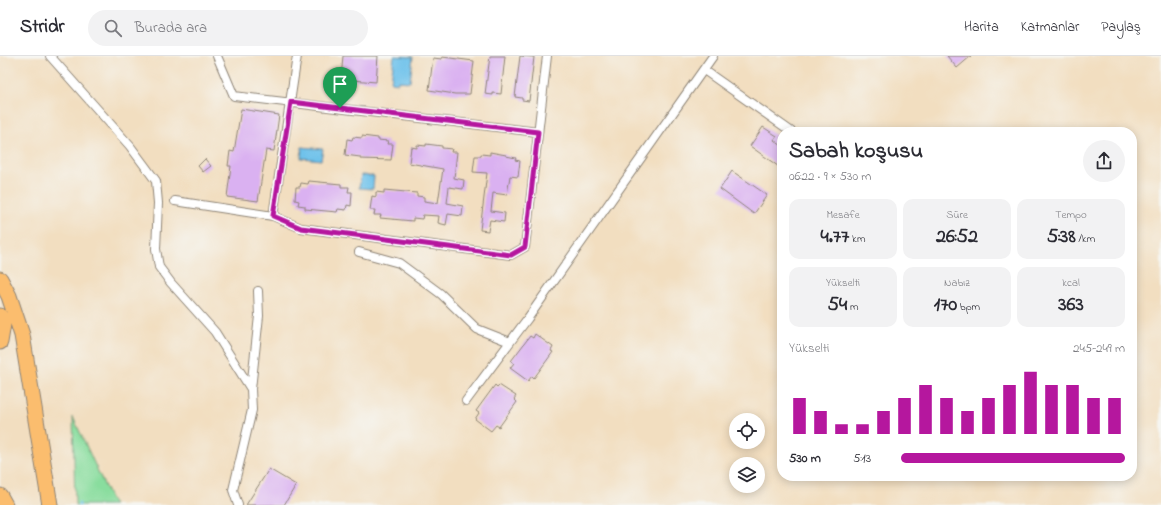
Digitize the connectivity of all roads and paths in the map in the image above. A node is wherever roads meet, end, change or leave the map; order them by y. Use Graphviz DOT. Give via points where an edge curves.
graph roads {
  1 [pos="50,56"];
  2 [pos="217,56"];
  3 [pos="297,56"];
  4 [pos="547,56"];
  5 [pos="713,56"];
  6 [pos="704,70"];
  7 [pos="291,102"];
  8 [pos="785,127"];
  9 [pos="538,132"];
  10 [pos="175,201"];
  11 [pos="273,216"];
  12 [pos="359,252"];
  13 [pos="0,279"];
  14 [pos="258,291"];
  15 [pos="0,316"];
  16 [pos="0,342"];
  17 [pos="510,342"];
  18 [pos="251,389"];
  19 [pos="466,401"];
  20 [pos="0,496"];
  21 [pos="5,505"];
  22 [pos="50,505"];
  23 [pos="238,505"];
  1 -- 18 [label="street" via="130,146 156,181 156,249 159,267 215,332"];
  2 -- 7 [label="street" via="234,96"];
  3 -- 7 [label="street"];
  4 -- 9 [label="street"];
  5 -- 6 [label="street"];
  6 -- 8 [label="street"];
  6 -- 17 [label="street"];
  7 -- 9 [label="street"];
  7 -- 11 [label="street"];
  9 -- 11 [label="street" via="525,247 511,255 301,228"];
  10 -- 11 [label="street"];
  12 -- 17 [label="street" via="399,263 441,294 477,329"];
  13 -- 22 [label="highway" via="9,296 22,335"];
  14 -- 18 [label="street" via="259,316"];
  15 -- 16 [label="highway" via="3,324"];
  17 -- 19 [label="street"];
  18 -- 23 [label="street" via="252,410 233,490"];
  20 -- 21 [label="highway"];
}
